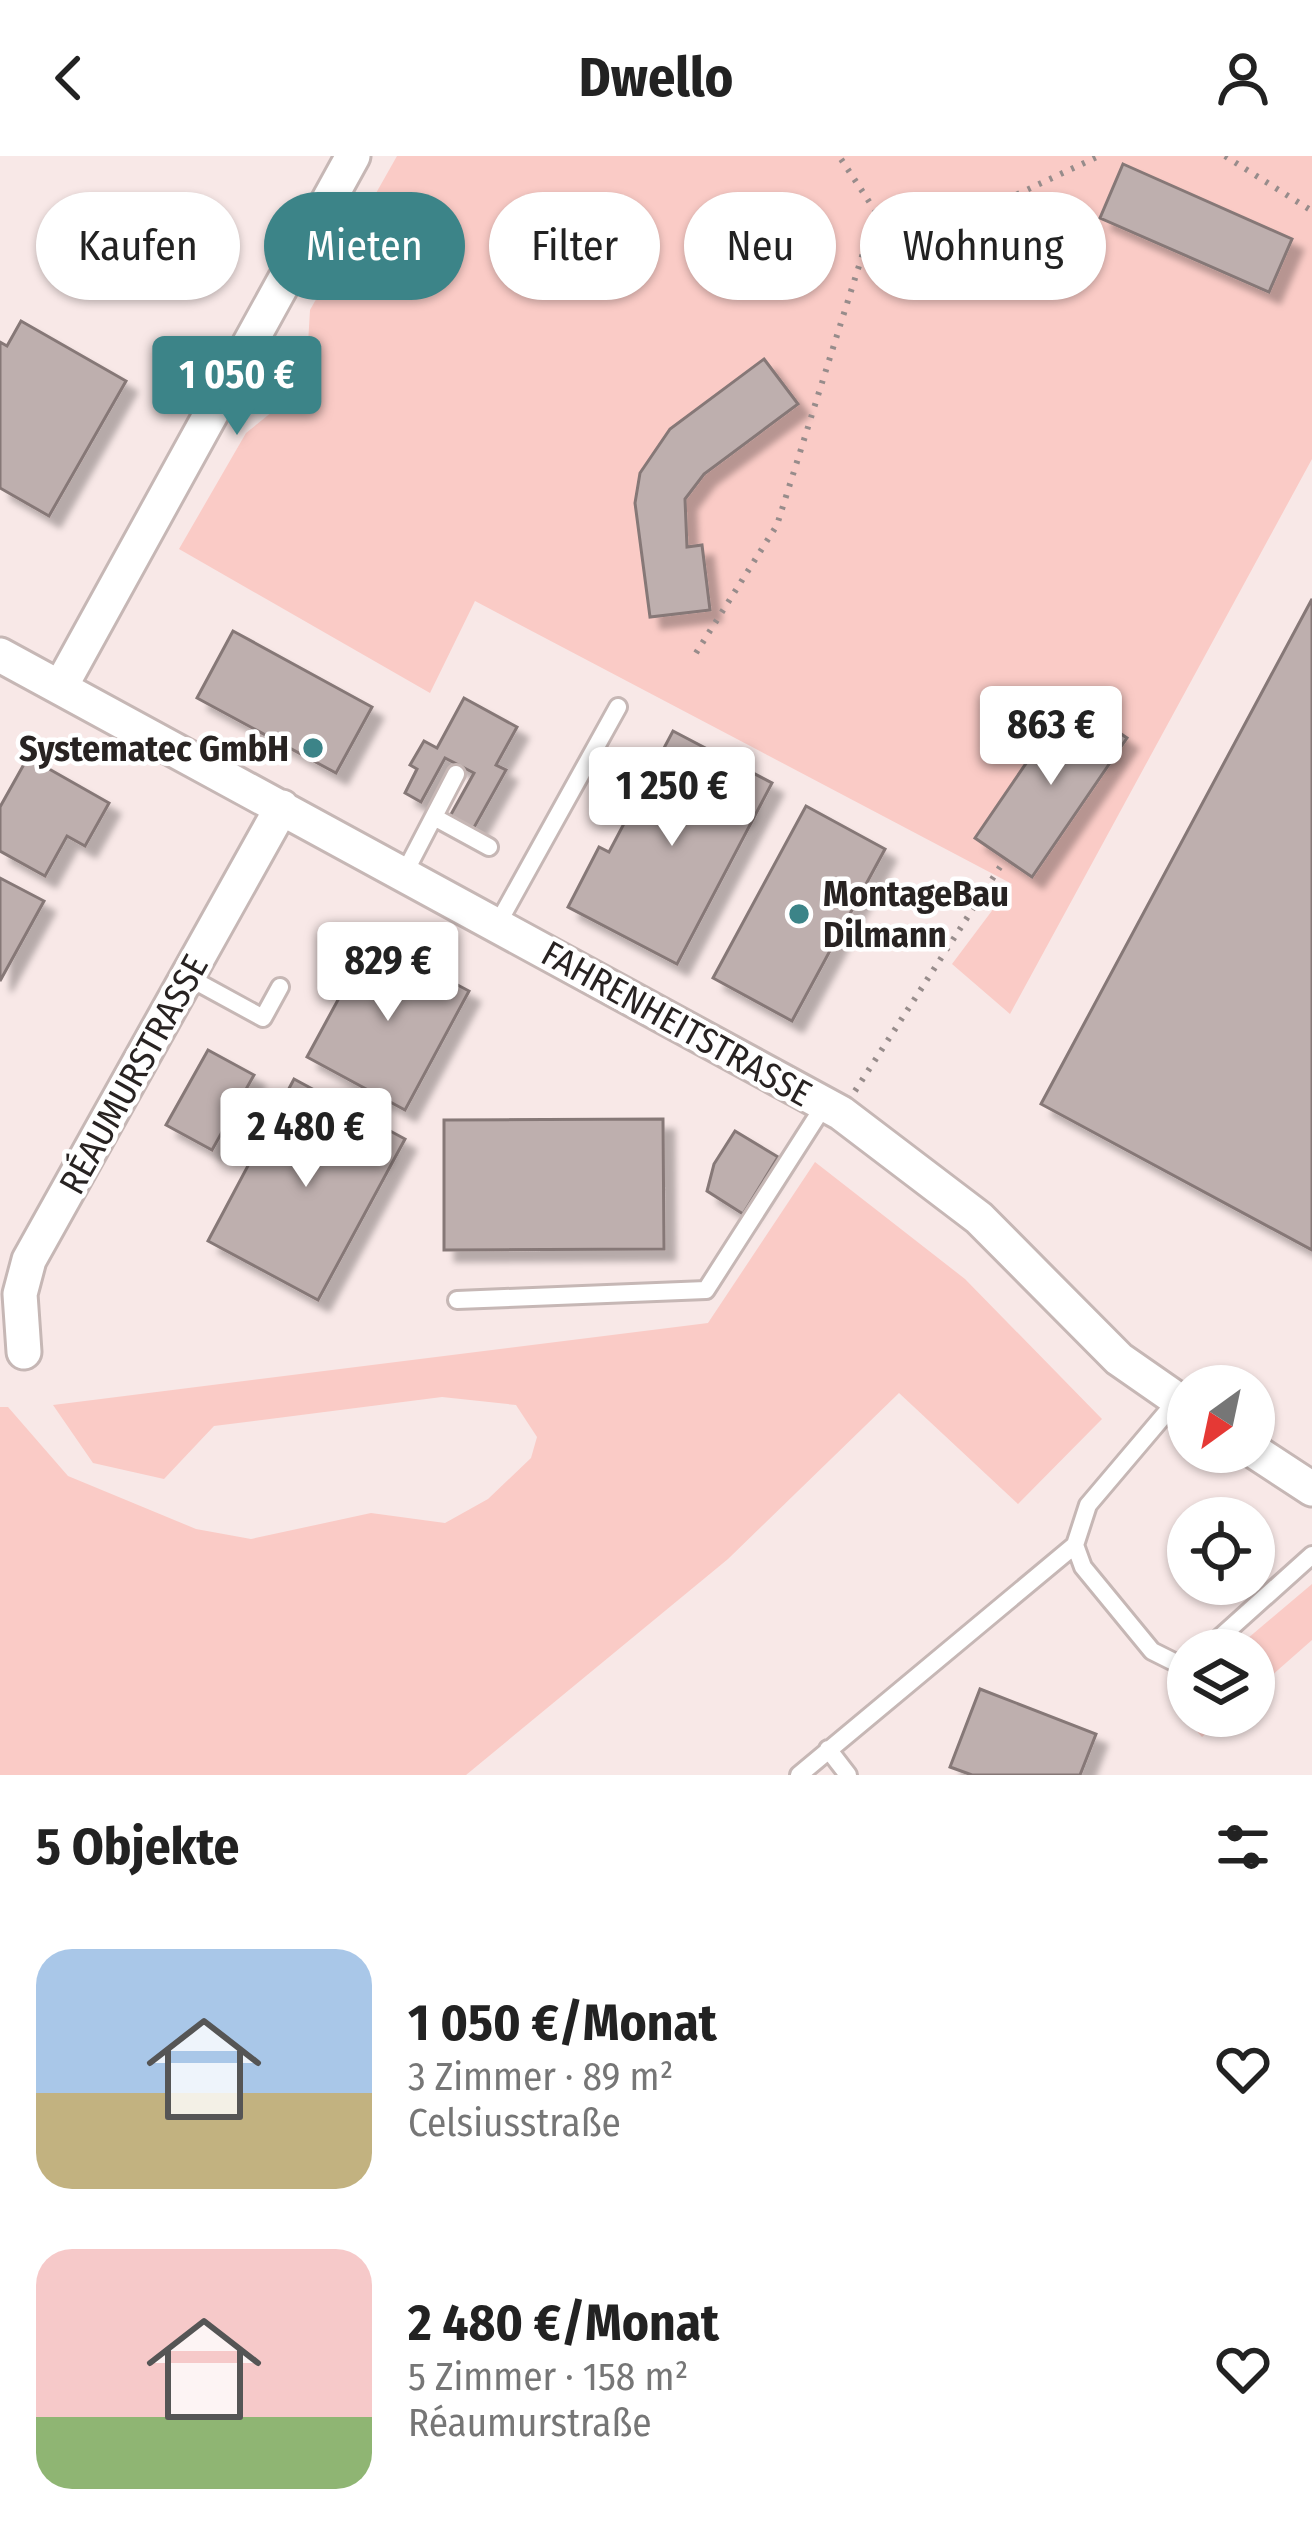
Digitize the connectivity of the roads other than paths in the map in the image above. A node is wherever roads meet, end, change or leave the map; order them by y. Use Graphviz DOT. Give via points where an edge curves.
graph roads {
  1 [pos="353,156"];
  2 [pos="0,655"];
  3 [pos="61,686"];
  4 [pos="618,707"];
  5 [pos="456,774"];
  6 [pos="282,807"];
  7 [pos="434,817"];
  8 [pos="489,847"];
  9 [pos="404,874"];
  10 [pos="497,925"];
  11 [pos="188,977"];
  12 [pos="280,987"];
  13 [pos="833,1109"];
  14 [pos="457,1300"];
  15 [pos="12,1345"];
  16 [pos="1167,1393"];
  17 [pos="1167,1421"];
  18 [pos="1275,1465"];
  19 [pos="1312,1490"];
  20 [pos="1075,1545"];
  21 [pos="1312,1555"];
  22 [pos="1229,1629"];
  23 [pos="1167,1658"];
  24 [pos="828,1749"];
  25 [pos="799,1775"];
  26 [pos="848,1775"];
  1 -- 3 [label="street"];
  2 -- 3 [label="street, FAHRENHEITSTRASSE"];
  3 -- 6 [label="street, FAHRENHEITSTRASSE"];
  4 -- 10 [label="lane"];
  5 -- 7 [label="lane"];
  6 -- 9 [label="street, FAHRENHEITSTRASSE"];
  6 -- 11 [label="street, RÉAUMURSTRASSE"];
  7 -- 8 [label="lane"];
  7 -- 9 [label="lane"];
  9 -- 10 [label="street, FAHRENHEITSTRASSE"];
  10 -- 13 [label="street, FAHRENHEITSTRASSE"];
  11 -- 12 [label="lane" via="263,1018"];
  11 -- 15 [label="street, RÉAUMURSTRASSE" via="29,1260"];
  13 -- 14 [label="lane" via="706,1290"];
  13 -- 16 [label="street, FAHRENHEITSTRASSE" via="979,1218 1119,1359"];
  17 -- 20 [label="lane" via="1088,1505"];
  18 -- 19 [label="street"];
  20 -- 23 [label="lane" via="1083,1567"];
  20 -- 24 [label="lane"];
  21 -- 22 [label="lane"];
  24 -- 25 [label="lane"];
  24 -- 26 [label="lane"];
}
